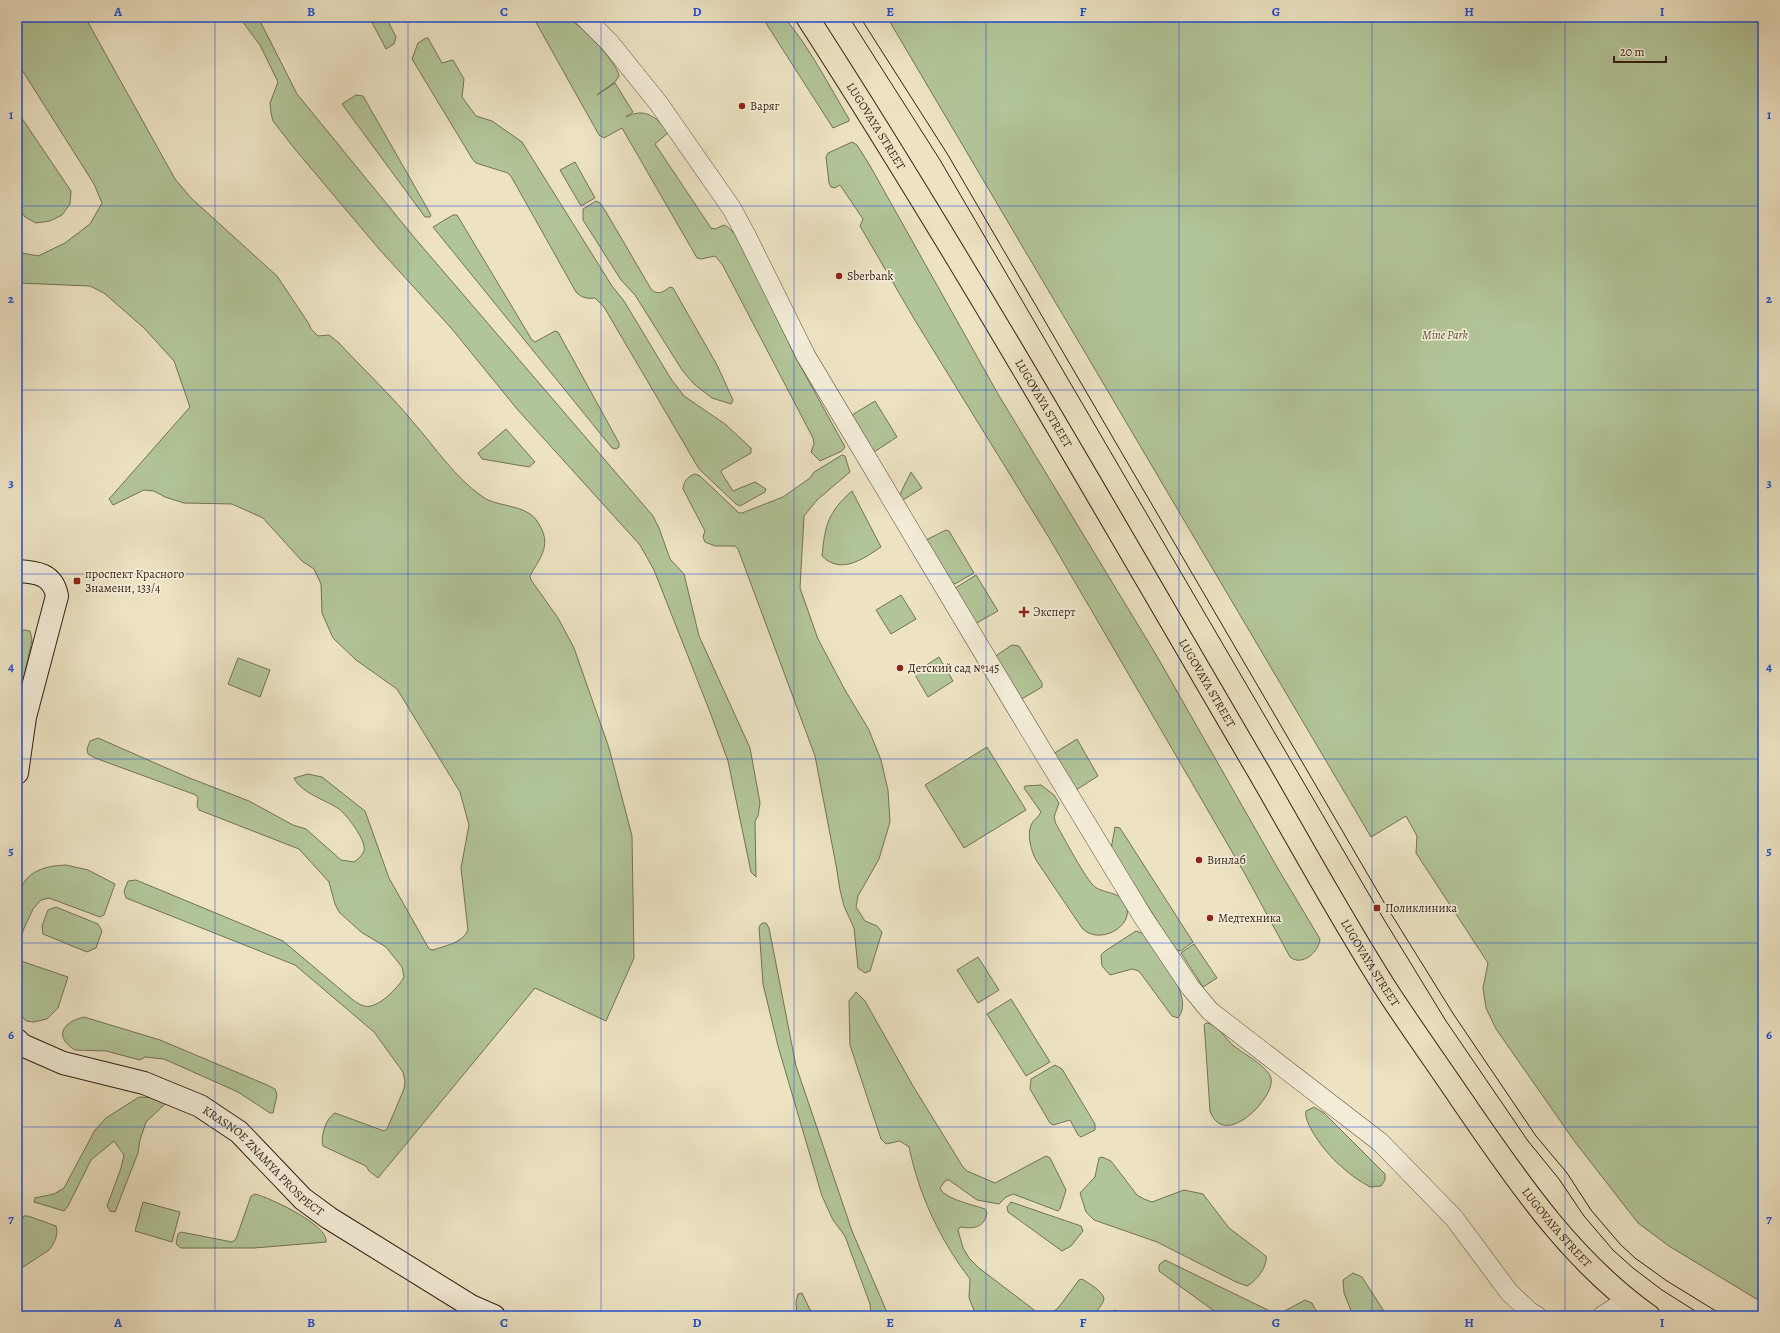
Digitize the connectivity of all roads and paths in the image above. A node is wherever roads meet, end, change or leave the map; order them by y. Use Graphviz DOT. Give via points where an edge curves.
graph roads {
  1 [pos="584,17"];
  2 [pos="808,17"];
  3 [pos="17,571"];
  4 [pos="17,773"];
  5 [pos="17,1040"];
  6 [pos="1627,1300"];
  7 [pos="494,1316"];
  8 [pos="1537,1316"];
  9 [pos="1602,1316"];
  10 [pos="1649,1316"];
  1 -- 8 [label="street" via="610,43 659,104 732,209 810,363 1139,910 1190,987 1210,1011 1380,1142 1454,1218 1509,1292"];
  2 -- 6 [label="main road, LUGOVAYA STREET" via="871,116 1038,395 1386,988 1488,1138 1556,1231"];
  3 -- 4 [label="main road" via="28,571 46,577 55,584 57,596 25,717"];
  5 -- 7 [label="main road, KRASNOE ZNAMYA PROSPECT" via="22,1045 63,1063 144,1083 200,1106 239,1132 303,1199 329,1218 463,1301"];
  6 -- 9 [label="street"];
  6 -- 10 [label="main road, LUGOVAYA STREET"];
}
